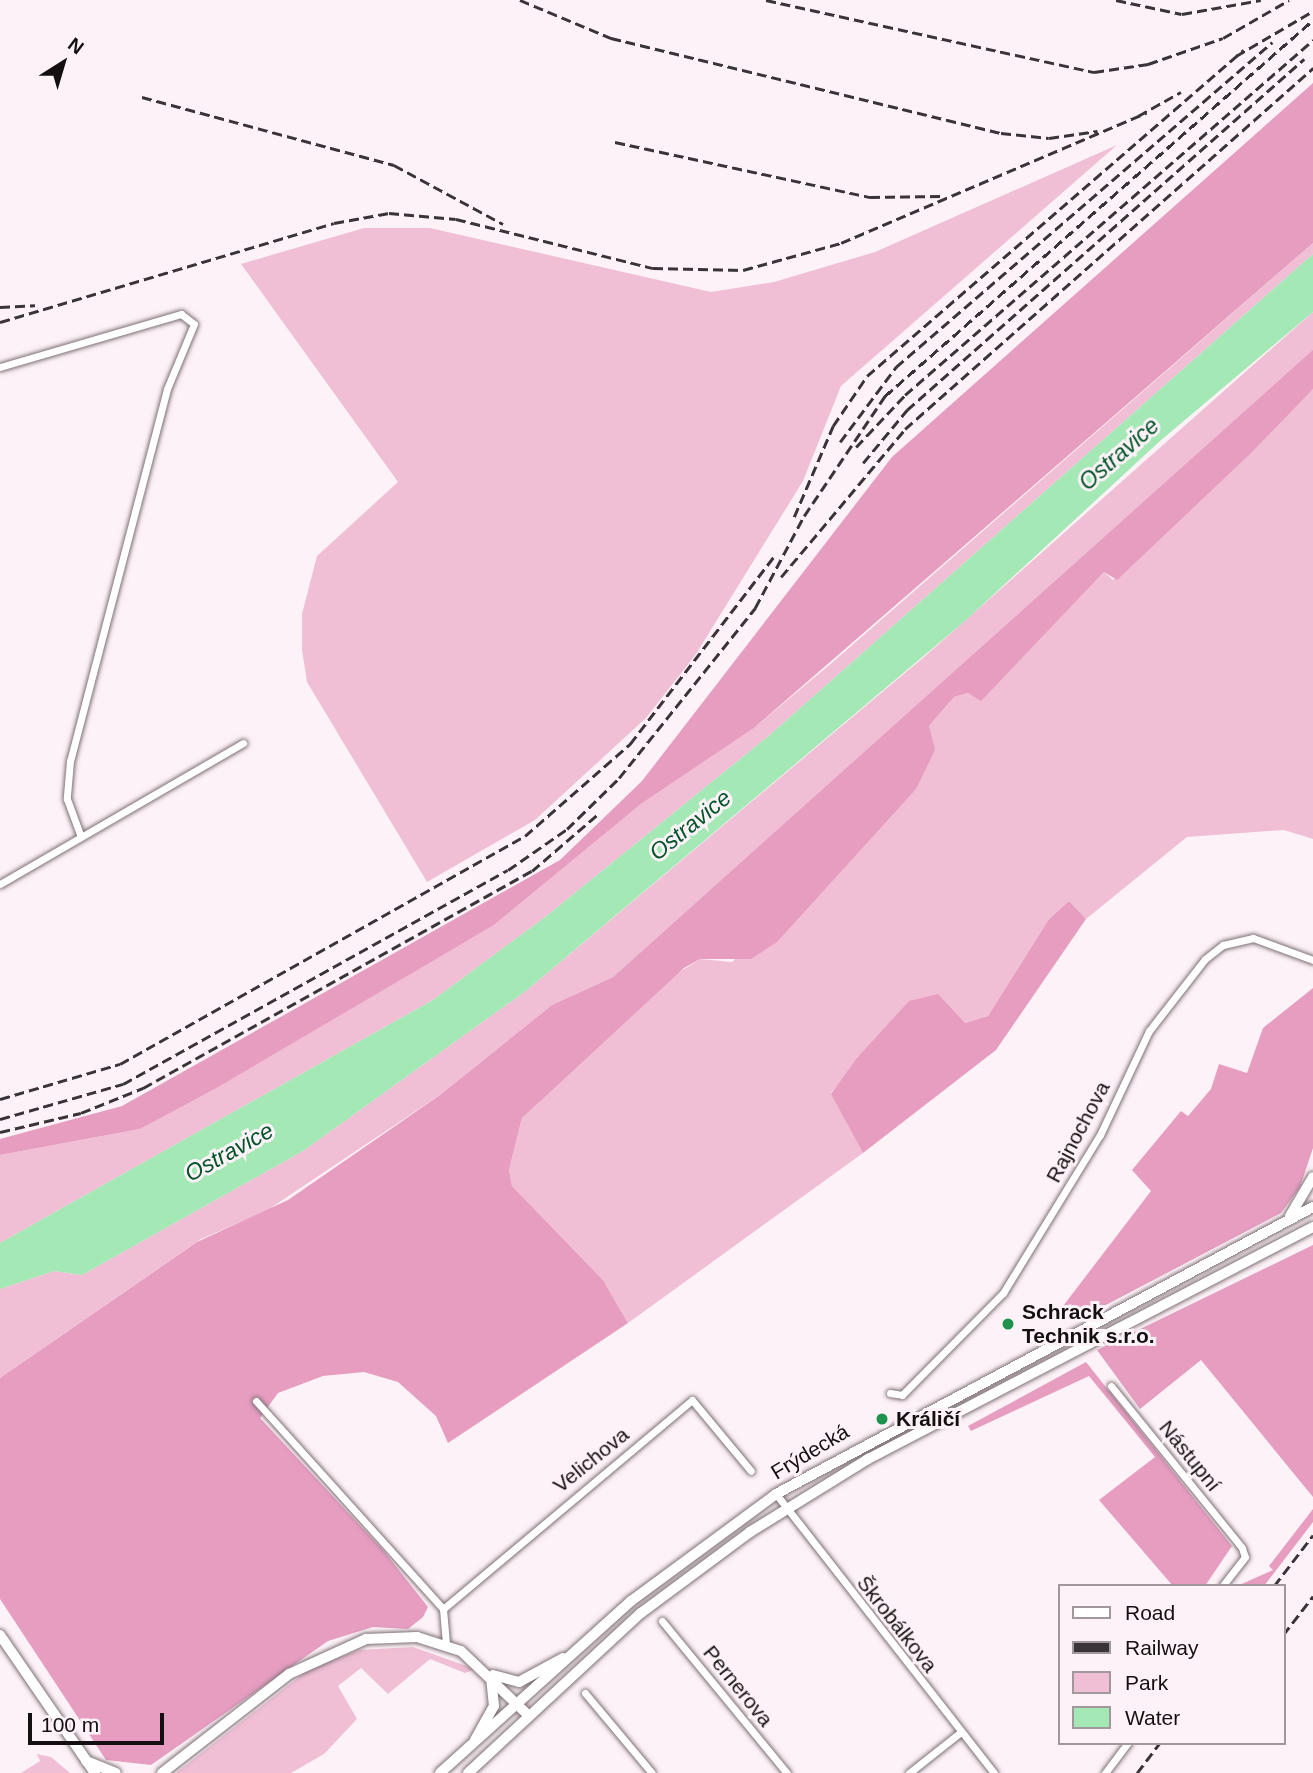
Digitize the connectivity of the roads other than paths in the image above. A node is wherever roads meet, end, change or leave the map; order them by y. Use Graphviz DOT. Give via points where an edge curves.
graph roads {
  1 [pos="0,367"];
  2 [pos="243,743"];
  3 [pos="81,837"];
  4 [pos="0,884"];
  5 [pos="1313,960"];
  6 [pos="1313,1177"];
  7 [pos="1313,1207"];
  8 [pos="1287,1220"];
  9 [pos="1310,1231"];
  10 [pos="1111,1385"];
  11 [pos="890,1392"];
  12 [pos="256,1401"];
  13 [pos="751,1471"];
  14 [pos="776,1494"];
  15 [pos="786,1508"];
  16 [pos="1224,1584"];
  17 [pos="443,1609"];
  18 [pos="662,1621"];
  19 [pos="0,1635"];
  20 [pos="446,1645"];
  21 [pos="563,1658"];
  22 [pos="491,1674"];
  23 [pos="585,1693"];
  24 [pos="516,1701"];
  25 [pos="529,1716"];
  26 [pos="961,1732"];
  27 [pos="475,1740"];
  28 [pos="1126,1745"];
  29 [pos="85,1760"];
  30 [pos="166,1769"];
  31 [pos="95,1773"];
  32 [pos="116,1773"];
  33 [pos="152,1773"];
  34 [pos="440,1773"];
  35 [pos="468,1773"];
  36 [pos="652,1773"];
  37 [pos="787,1773"];
  38 [pos="909,1773"];
  39 [pos="993,1773"];
  40 [pos="1105,1773"];
  1 -- 3 [label="street" via="181,314 194,324 167,389 70,761 67,799"];
  2 -- 3 [label="street"];
  3 -- 4 [label="street"];
  5 -- 11 [label="street, Rajnochova" via="1253,938 1223,945 1205,959 1149,1031 1100,1135 1003,1293 902,1395"];
  6 -- 8 [label="main road"];
  7 -- 8 [label="main road, Frýdecká"];
  8 -- 14 [label="main road, Frýdecká"];
  9 -- 15 [label="main road, Frýdecká"];
  10 -- 16 [label="street, Nástupní" via="1242,1548 1245,1557"];
  12 -- 17 [label="street"];
  13 -- 17 [label="street, Velichova" via="692,1400"];
  14 -- 15 [label="street, Škrobálkova"];
  14 -- 21 [label="main road, Frýdecká"];
  15 -- 25 [label="main road, Frýdecká" via="641,1613"];
  15 -- 26 [label="street, Škrobálkova"];
  17 -- 20 [label="street"];
  18 -- 37 [label="street, Pernerova"];
  19 -- 29 [label="main road"];
  20 -- 22 [label="main road"];
  20 -- 30 [label="main road" via="388,1636 331,1650"];
  21 -- 22 [label="main road" via="519,1682"];
  21 -- 24 [label="main road, Frýdecká"];
  22 -- 24 [label="main road"];
  22 -- 27 [label="main road" via="494,1706"];
  23 -- 36 [label="street"];
  24 -- 25 [label="main road"];
  24 -- 27 [label="main road, Frýdecká"];
  25 -- 35 [label="main road, Frýdecká"];
  26 -- 38 [label="street"];
  26 -- 39 [label="street, Škrobálkova"];
  27 -- 34 [label="main road, Frýdecká"];
  28 -- 40 [label="street"];
  29 -- 31 [label="main road"];
  29 -- 32 [label="main road"];
  30 -- 33 [label="main road"];
}
